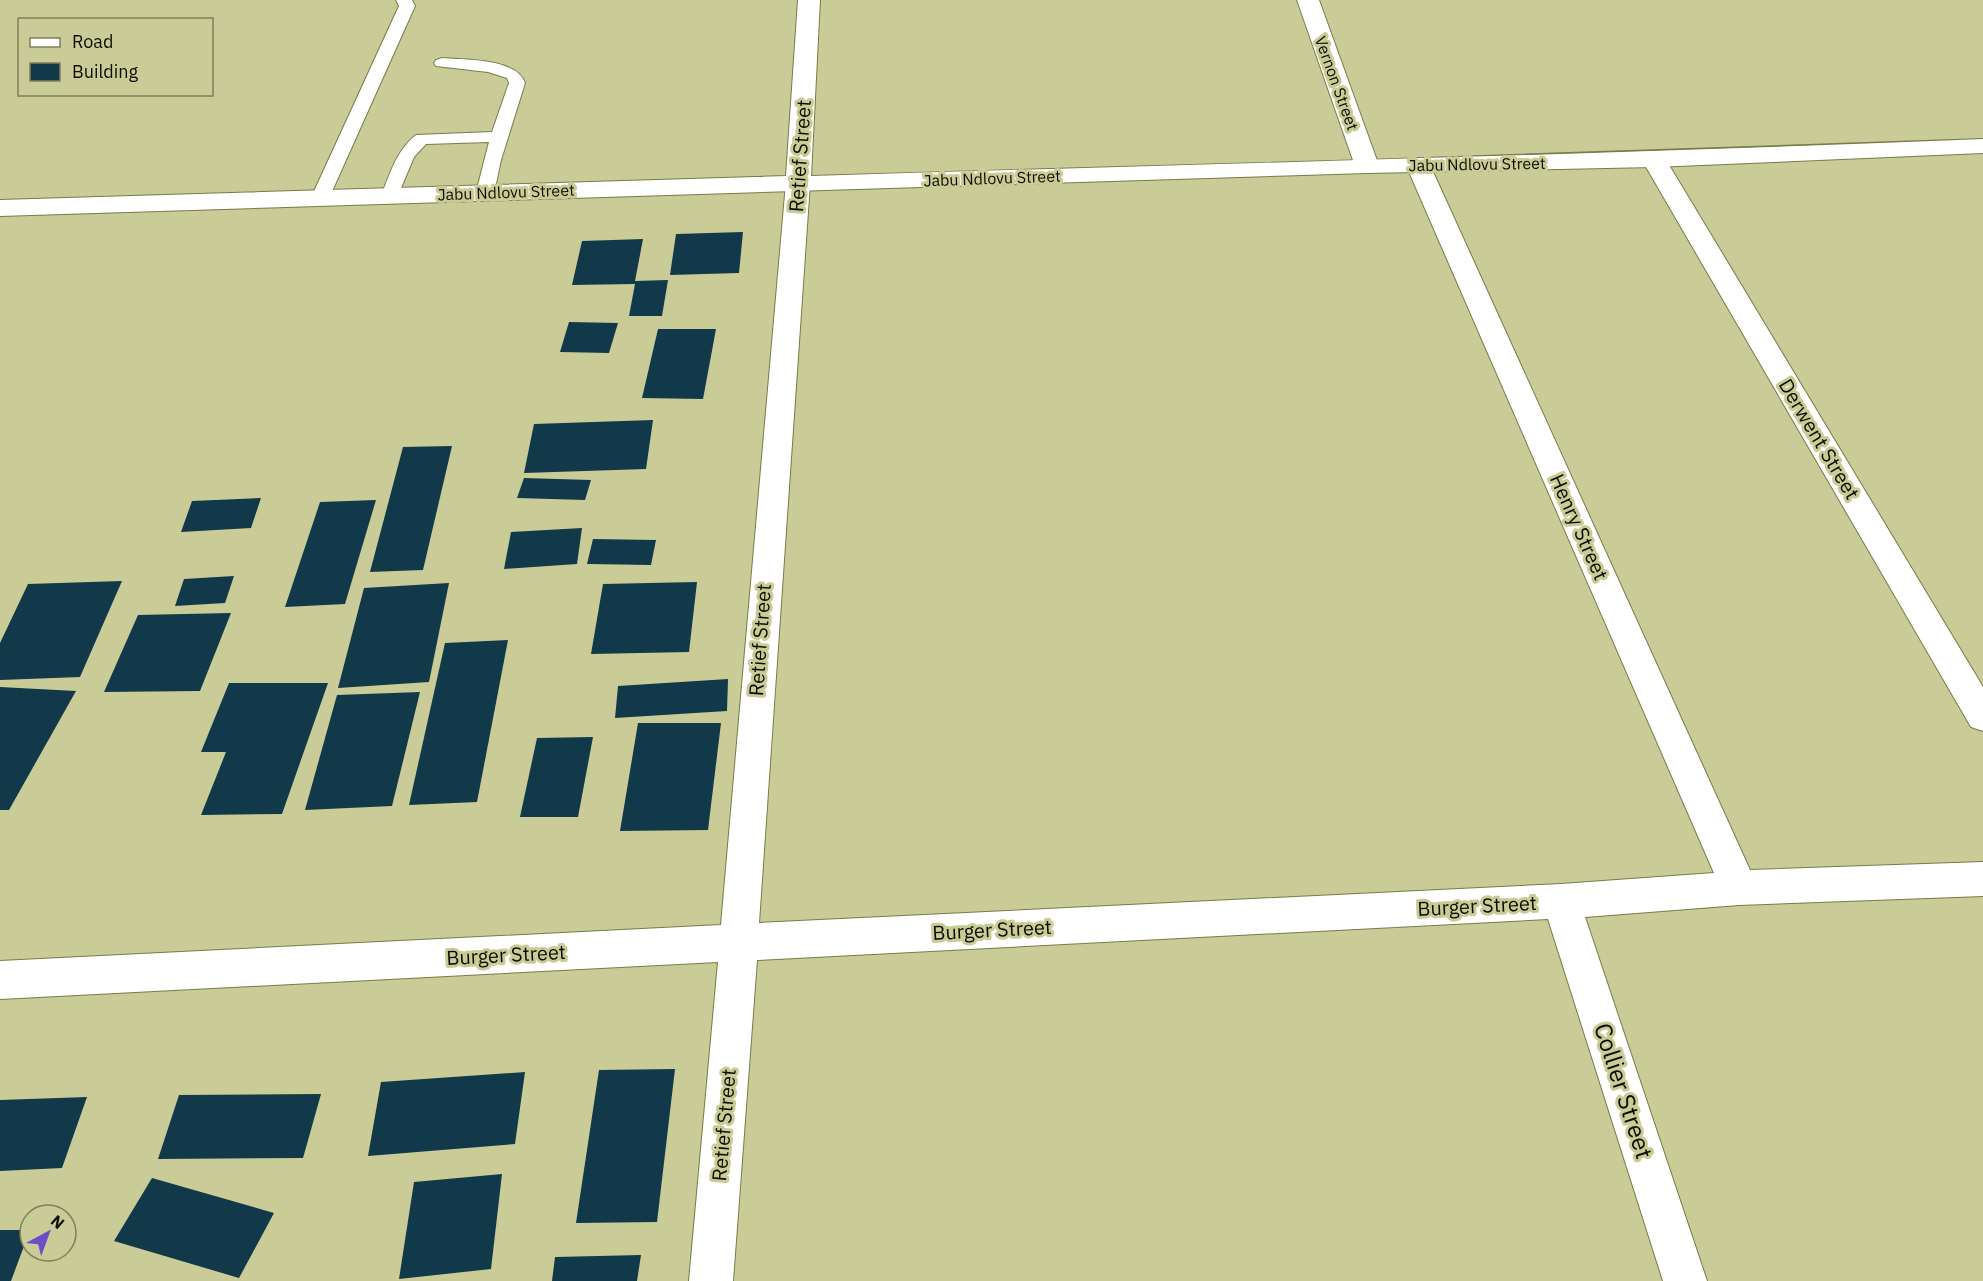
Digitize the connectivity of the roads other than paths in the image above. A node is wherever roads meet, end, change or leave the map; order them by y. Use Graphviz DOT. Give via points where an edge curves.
graph roads {
  1 [pos="404,0"];
  2 [pos="809,0"];
  3 [pos="1308,0"];
  4 [pos="442,63"];
  5 [pos="500,137"];
  6 [pos="1983,146"];
  7 [pos="1654,160"];
  8 [pos="1418,165"];
  9 [pos="1367,166"];
  10 [pos="798,183"];
  11 [pos="485,193"];
  12 [pos="390,196"];
  13 [pos="320,198"];
  14 [pos="0,208"];
  15 [pos="1983,717"];
  16 [pos="1983,879"];
  17 [pos="1739,888"];
  18 [pos="1561,902"];
  19 [pos="739,943"];
  20 [pos="0,980"];
  21 [pos="711,1281"];
  22 [pos="1684,1281"];
  1 -- 13 [label="lane" via="407,6"];
  2 -- 10 [label="street, Retief Street"];
  3 -- 9 [label="street, Vernon Street"];
  4 -- 5 [label="lane" via="488,66 514,75 517,83"];
  5 -- 11 [label="lane"];
  5 -- 12 [label="lane" via="422,139 406,156"];
  6 -- 7 [label="street, Jabu Ndlovu Street"];
  7 -- 8 [label="street, Jabu Ndlovu Street"];
  7 -- 15 [label="street, Derwent Street"];
  8 -- 9 [label="street, Jabu Ndlovu Street"];
  8 -- 17 [label="street, Henry Street"];
  9 -- 10 [label="street, Jabu Ndlovu Street"];
  10 -- 11 [label="street, Jabu Ndlovu Street"];
  10 -- 19 [label="street, Retief Street"];
  11 -- 12 [label="street, Jabu Ndlovu Street"];
  12 -- 13 [label="street, Jabu Ndlovu Street"];
  13 -- 14 [label="street, Jabu Ndlovu Street"];
  16 -- 17 [label="street, Burger Street"];
  17 -- 18 [label="street, Burger Street"];
  18 -- 19 [label="street, Burger Street"];
  18 -- 22 [label="street, Collier Street"];
  19 -- 20 [label="street, Burger Street"];
  19 -- 21 [label="street, Retief Street"];
}
